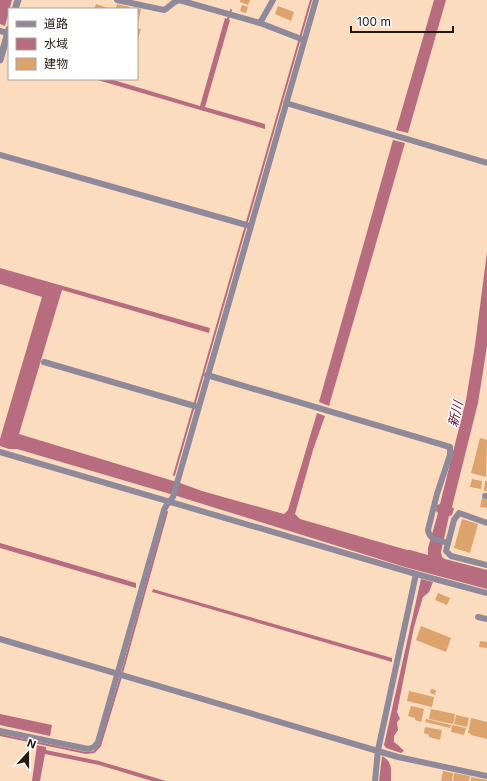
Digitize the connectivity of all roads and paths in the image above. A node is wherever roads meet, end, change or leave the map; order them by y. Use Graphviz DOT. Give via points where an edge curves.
graph roads {
  1 [pos="117,0"];
  2 [pos="273,0"];
  3 [pos="316,0"];
  4 [pos="260,23"];
  5 [pos="0,31"];
  6 [pos="8,31"];
  7 [pos="304,40"];
  8 [pos="0,60"];
  9 [pos="286,103"];
  10 [pos="0,155"];
  11 [pos="487,163"];
  12 [pos="250,226"];
  13 [pos="44,362"];
  14 [pos="207,375"];
  15 [pos="195,406"];
  16 [pos="0,452"];
  17 [pos="172,500"];
  18 [pos="487,523"];
  19 [pos="446,542"];
  20 [pos="487,565"];
  21 [pos="416,574"];
  22 [pos="487,593"];
  23 [pos="478,617"];
  24 [pos="487,618"];
  25 [pos="0,639"];
  26 [pos="121,674"];
  27 [pos="0,731"];
  28 [pos="378,750"];
  29 [pos="487,776"];
  30 [pos="375,781"];
  1 -- 4 [label="street" via="164,10 179,0"];
  2 -- 4 [label="street"];
  3 -- 7 [label="street"];
  4 -- 7 [label="street"];
  5 -- 6 [label="street"];
  6 -- 8 [label="street"];
  7 -- 9 [label="street"];
  9 -- 11 [label="street"];
  9 -- 12 [label="street"];
  10 -- 12 [label="street"];
  12 -- 14 [label="street"];
  13 -- 15 [label="street"];
  14 -- 15 [label="street"];
  14 -- 19 [label="street" via="450,447 428,530 431,538"];
  15 -- 17 [label="street"];
  16 -- 17 [label="street"];
  17 -- 21 [label="street"];
  17 -- 26 [label="street" via="164,510"];
  18 -- 19 [label="street" via="459,513"];
  19 -- 20 [label="street" via="446,551 451,556"];
  21 -- 22 [label="street"];
  21 -- 28 [label="street"];
  23 -- 24 [label="street"];
  25 -- 26 [label="street"];
  26 -- 27 [label="street" via="98,742 94,747 88,749"];
  26 -- 28 [label="street"];
  28 -- 29 [label="street" via="398,757"];
  28 -- 30 [label="street"];
}
